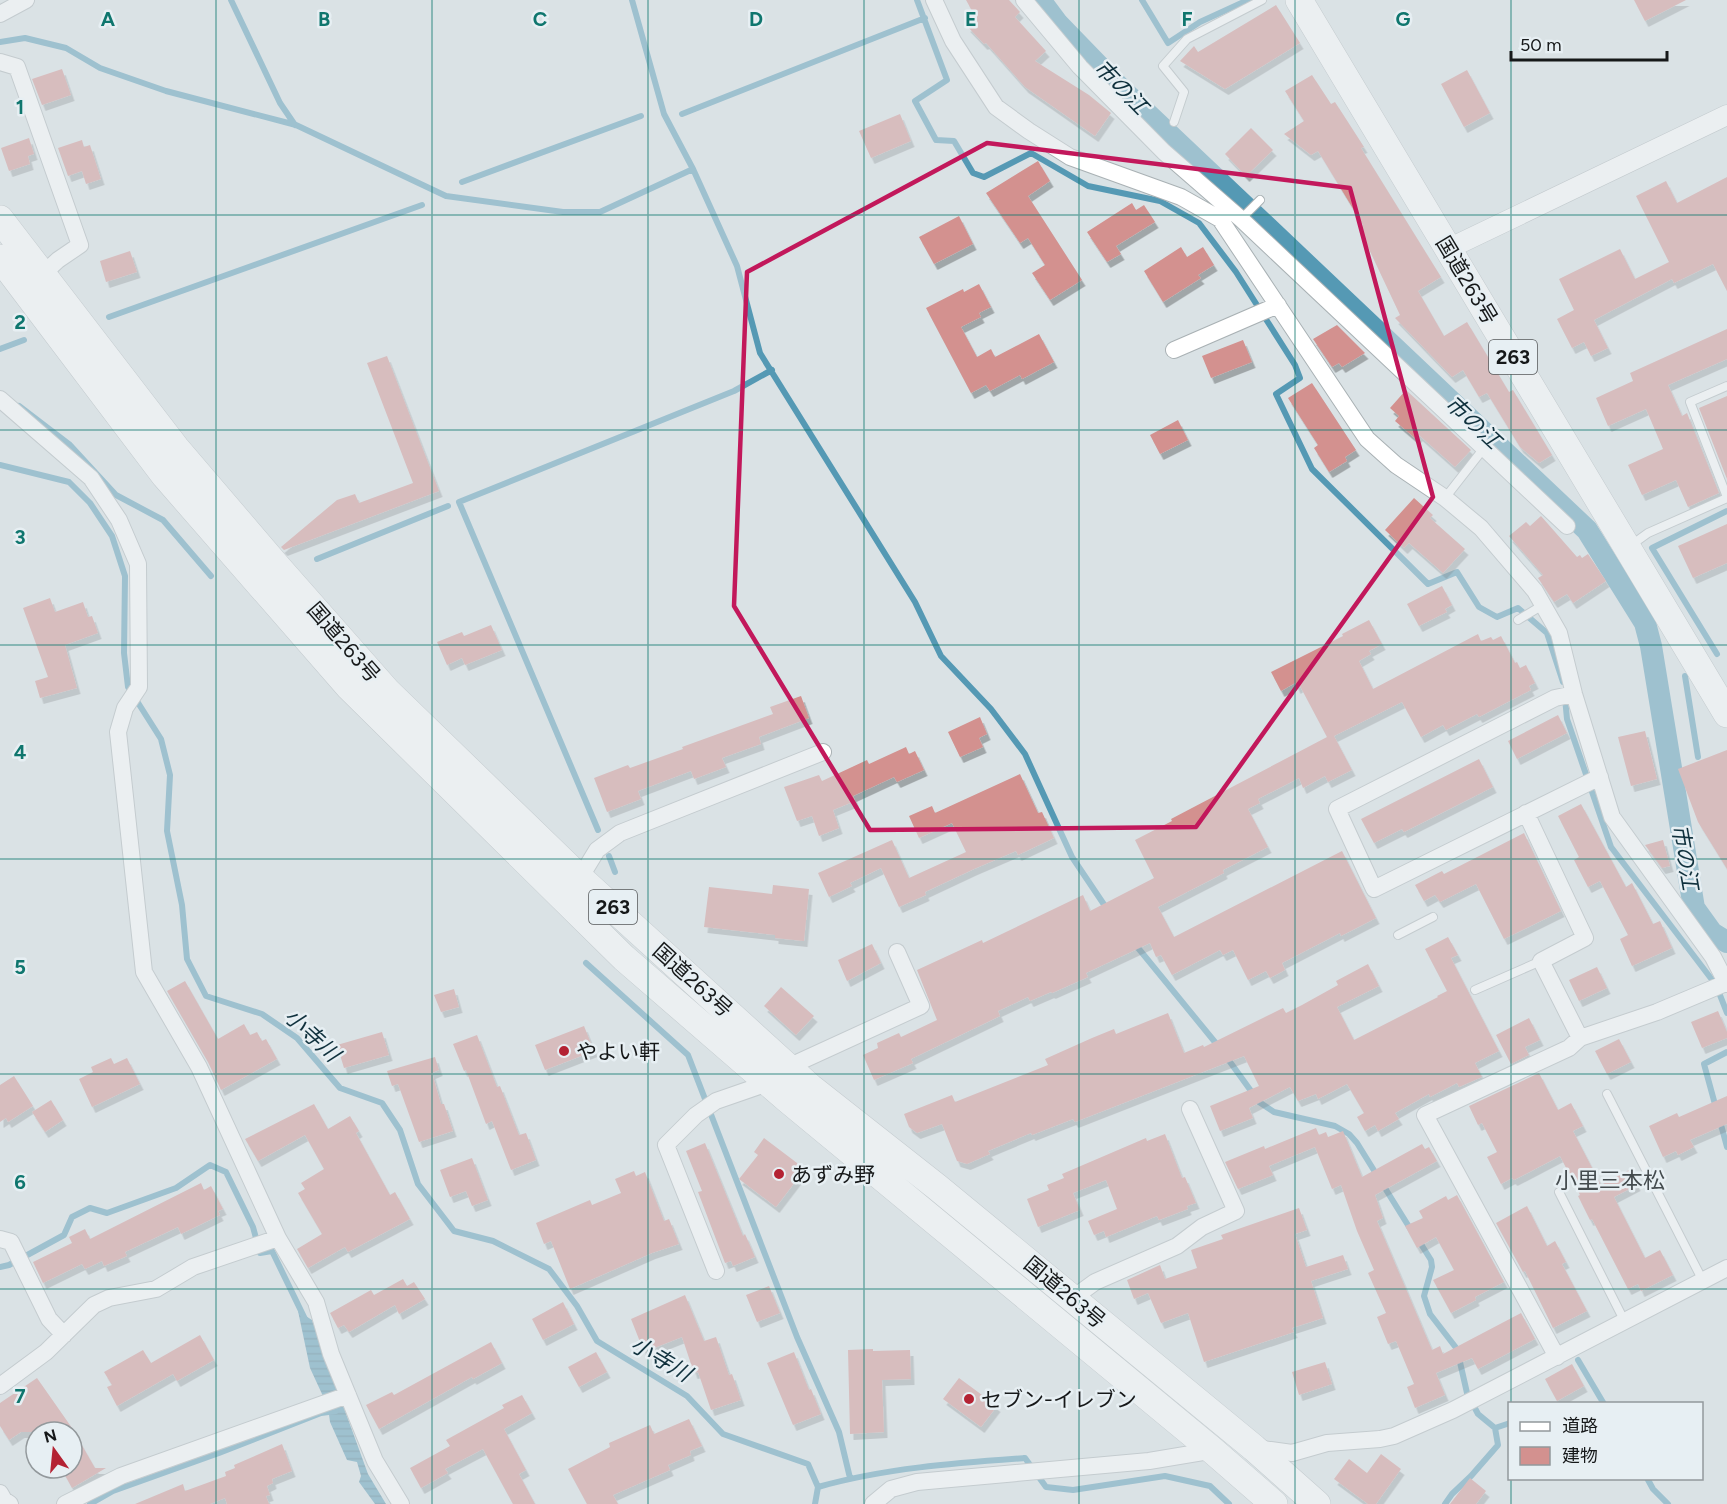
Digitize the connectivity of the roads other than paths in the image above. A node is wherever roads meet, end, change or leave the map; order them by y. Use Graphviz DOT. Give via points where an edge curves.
graph roads {
  1 [pos="26,0"];
  2 [pos="934,0"];
  3 [pos="1024,0"];
  4 [pos="1262,0"];
  5 [pos="1299,0"];
  6 [pos="0,14"];
  7 [pos="0,62"];
  8 [pos="1727,115"];
  9 [pos="1174,122"];
  10 [pos="1260,200"];
  11 [pos="0,219"];
  12 [pos="1235,226"];
  13 [pos="1448,249"];
  14 [pos="0,258"];
  15 [pos="43,274"];
  16 [pos="1267,310"];
  17 [pos="1174,350"];
  18 [pos="1727,387"];
  19 [pos="0,399"];
  20 [pos="1484,448"];
  21 [pos="1445,498"];
  22 [pos="1727,498"];
  23 [pos="1567,526"];
  24 [pos="1627,548"];
  25 [pos="1539,608"];
  26 [pos="1518,620"];
  27 [pos="1574,694"];
  28 [pos="1727,714"];
  29 [pos="823,752"];
  30 [pos="1600,777"];
  31 [pos="1526,813"];
  32 [pos="580,878"];
  33 [pos="1433,917"];
  34 [pos="1398,935"];
  35 [pos="897,952"];
  36 [pos="1541,961"];
  37 [pos="1721,986"];
  38 [pos="1475,990"];
  39 [pos="1580,1038"];
  40 [pos="778,1075"];
  41 [pos="1607,1094"];
  42 [pos="1190,1108"];
  43 [pos="1559,1192"];
  44 [pos="0,1239"];
  45 [pos="265,1241"];
  46 [pos="1727,1268"];
  47 [pos="716,1271"];
  48 [pos="1703,1281"];
  49 [pos="1073,1298"];
  50 [pos="1625,1322"];
  51 [pos="64,1335"];
  52 [pos="1557,1356"];
  53 [pos="0,1386"];
  54 [pos="348,1395"];
  55 [pos="1254,1448"];
  56 [pos="1212,1450"];
  57 [pos="0,1493"];
  58 [pos="10,1504"];
  59 [pos="65,1504"];
  60 [pos="401,1504"];
  61 [pos="873,1504"];
  62 [pos="1274,1504"];
  63 [pos="1317,1504"];
  1 -- 6 [label="street"];
  2 -- 12 [label="street" via="953,41 996,106 1029,131 1070,157 1181,197"];
  3 -- 12 [label="street" via="1080,67"];
  4 -- 9 [label="lane" via="1187,39 1163,66 1184,92"];
  5 -- 13 [label="highway, 国道263号 / 263"];
  7 -- 15 [label="street" via="17,67 80,245"];
  8 -- 13 [label="street"];
  10 -- 12 [label="lane"];
  11 -- 15 [label="highway, 国道263号 / 263"];
  12 -- 16 [label="street"];
  12 -- 20 [label="street"];
  13 -- 24 [label="highway, 国道263号 / 263"];
  14 -- 40 [label="highway, 国道263号 / 263" via="165,476 349,687 624,958"];
  15 -- 32 [label="highway, 国道263号 / 263" via="176,448 387,691"];
  16 -- 17 [label="street"];
  16 -- 21 [label="street" via="1367,439 1396,465"];
  18 -- 22 [label="lane" via="1690,402"];
  19 -- 45 [label="street" via="91,478 119,520 138,564 139,687 125,708 118,732 144,972 199,1067"];
  20 -- 21 [label="lane"];
  20 -- 23 [label="street"];
  21 -- 25 [label="street" via="1481,528 1535,591"];
  22 -- 24 [label="lane" via="1648,533"];
  24 -- 28 [label="highway, 国道263号 / 263"];
  25 -- 26 [label="lane"];
  25 -- 27 [label="street" via="1559,633"];
  27 -- 30 [label="street"];
  27 -- 31 [label="street" via="1555,698 1337,809 1374,889"];
  29 -- 32 [label="street" via="620,833 597,850"];
  30 -- 31 [label="street"];
  30 -- 37 [label="street" via="1612,817 1713,957"];
  31 -- 36 [label="street" via="1585,938"];
  32 -- 40 [label="highway, 国道263号 / 263"];
  33 -- 34 [label="lane"];
  35 -- 40 [label="street" via="921,1006"];
  36 -- 38 [label="lane"];
  36 -- 39 [label="street"];
  37 -- 39 [label="street"];
  39 -- 52 [label="street" via="1569,1048 1425,1115"];
  40 -- 47 [label="street" via="716,1101 666,1145"];
  40 -- 49 [label="highway, 国道263号 / 263" via="810,1087"];
  40 -- 56 [label="highway, 国道263号 / 263"];
  41 -- 48 [label="lane"];
  42 -- 49 [label="street" via="1236,1211 1202,1227 1177,1246 1095,1282"];
  43 -- 50 [label="lane"];
  44 -- 51 [label="street" via="11,1242 49,1319"];
  45 -- 51 [label="street" via="193,1267 156,1289 109,1298 94,1305"];
  45 -- 54 [label="street" via="316,1302"];
  46 -- 48 [label="street"];
  48 -- 50 [label="street"];
  49 -- 55 [label="highway, 国道263号 / 263"];
  50 -- 52 [label="street"];
  51 -- 53 [label="street"];
  52 -- 55 [label="street" via="1394,1436 1327,1443 1292,1453"];
  54 -- 59 [label="street" via="121,1476"];
  54 -- 60 [label="street" via="375,1461"];
  55 -- 56 [label="street"];
  55 -- 63 [label="highway, 国道263号 / 263"];
  56 -- 61 [label="street" via="1149,1461 918,1482 891,1489"];
  56 -- 62 [label="highway, 国道263号 / 263"];
  57 -- 58 [label="street"];
}
